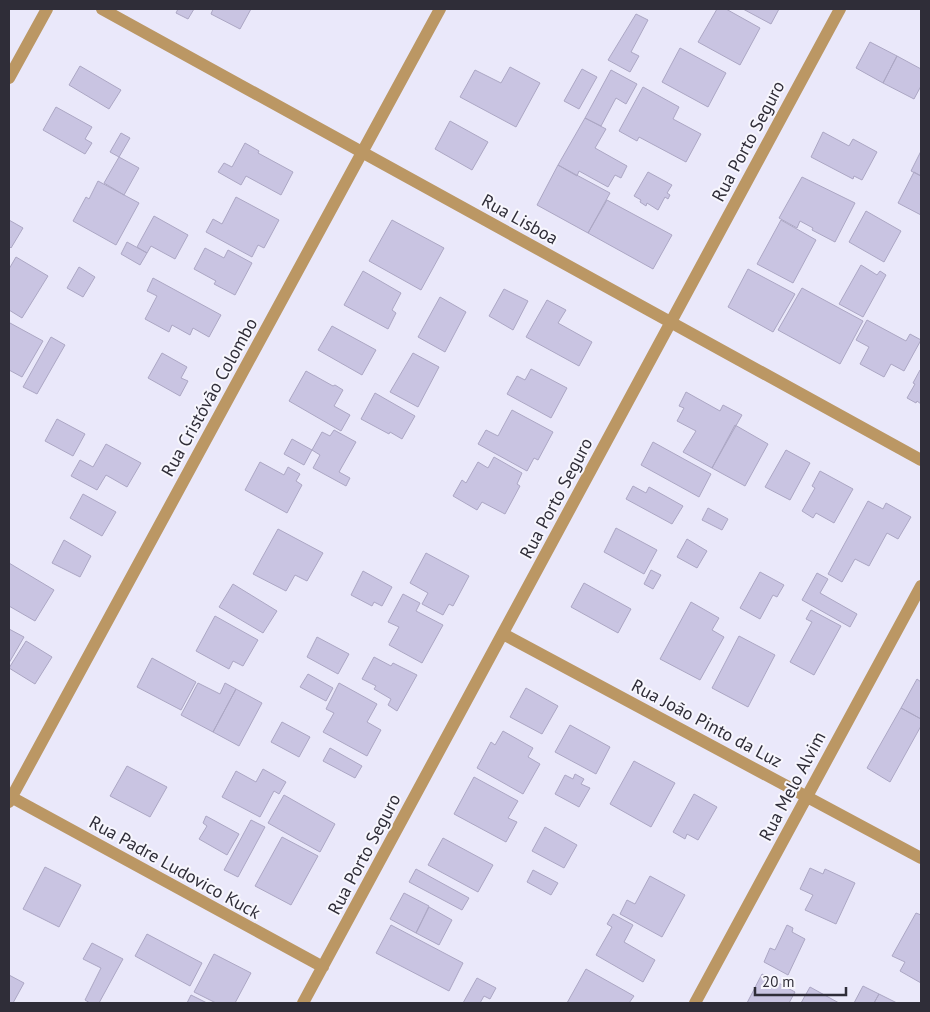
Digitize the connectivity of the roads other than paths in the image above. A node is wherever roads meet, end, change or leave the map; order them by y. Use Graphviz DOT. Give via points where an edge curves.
graph roads {
  1 [pos="46,9"];
  2 [pos="102,9"];
  3 [pos="440,9"];
  4 [pos="840,9"];
  5 [pos="9,78"];
  6 [pos="362,152"];
  7 [pos="671,322"];
  8 [pos="921,460"];
  9 [pos="921,586"];
  10 [pos="503,634"];
  11 [pos="807,796"];
  12 [pos="10,799"];
  13 [pos="921,858"];
  14 [pos="323,967"];
  15 [pos="303,1003"];
  16 [pos="695,1003"];
  1 -- 5 [label="street"];
  2 -- 6 [label="street, Rua Lisboa"];
  3 -- 6 [label="street, Rua Cristóvão Colombo"];
  4 -- 7 [label="street, Rua Porto Seguro"];
  6 -- 7 [label="street, Rua Lisboa"];
  6 -- 12 [label="street, Rua Cristóvão Colombo"];
  7 -- 8 [label="street, Rua Lisboa"];
  7 -- 10 [label="street, Rua Porto Seguro"];
  9 -- 11 [label="street, Rua Melo Alvim"];
  10 -- 11 [label="street, Rua João Pinto da Luz"];
  10 -- 14 [label="street, Rua Porto Seguro"];
  11 -- 13 [label="street, Rua João Pinto da Luz"];
  11 -- 16 [label="street, Rua Melo Alvim"];
  12 -- 14 [label="street, Rua Padre Ludovico Kuck"];
  14 -- 15 [label="street, Rua Porto Seguro"];
}
